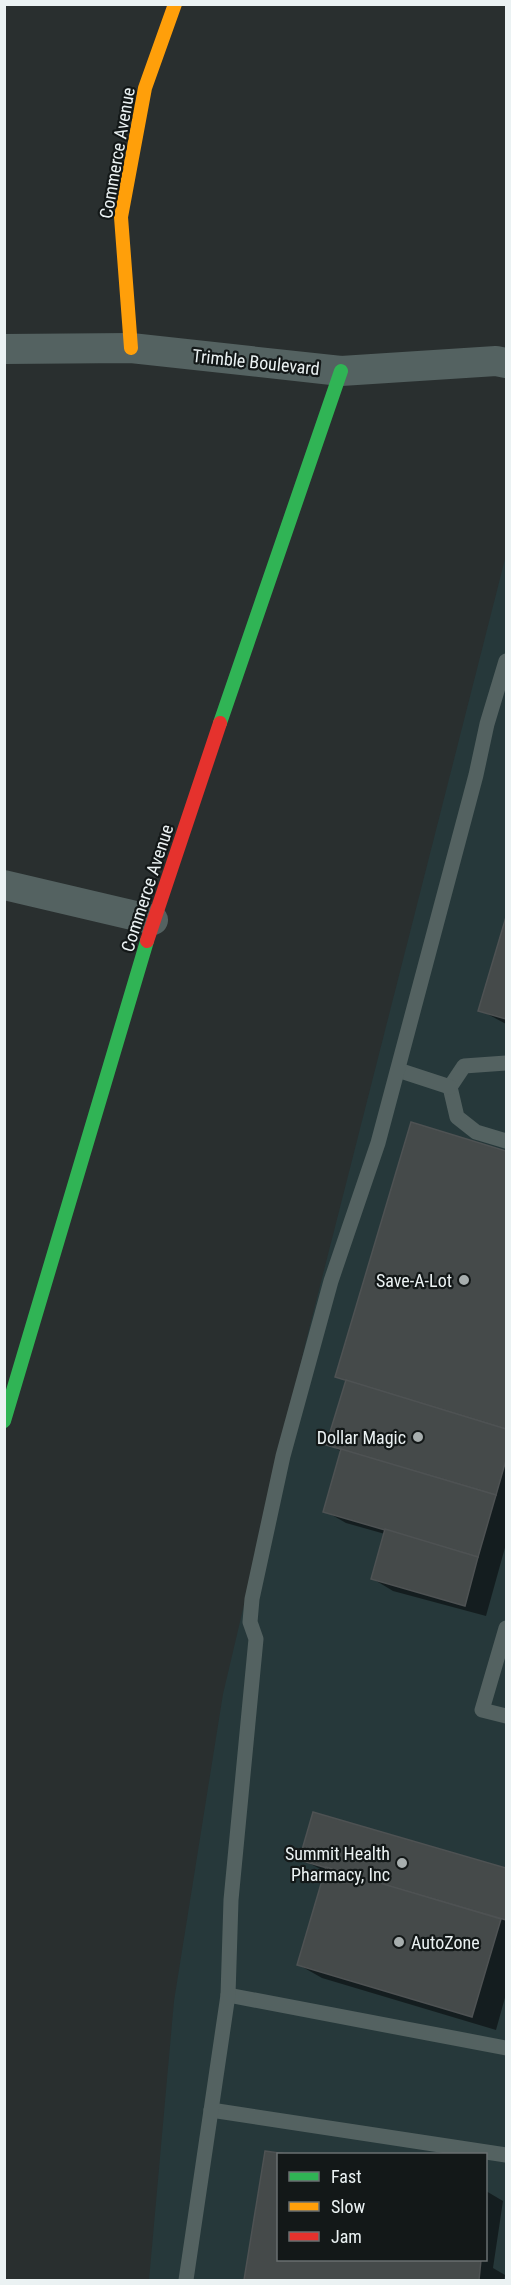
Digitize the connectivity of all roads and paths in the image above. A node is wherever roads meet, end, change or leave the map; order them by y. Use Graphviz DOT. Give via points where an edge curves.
graph roads {
  1 [pos="175,4"];
  2 [pos="131,348"];
  3 [pos="4,349"];
  4 [pos="507,363"];
  5 [pos="341,371"];
  6 [pos="507,662"];
  7 [pos="4,885"];
  8 [pos="153,920"];
  9 [pos="507,1063"];
  10 [pos="398,1070"];
  11 [pos="450,1087"];
  12 [pos="507,1140"];
  13 [pos="4,1421"];
  14 [pos="507,1628"];
  15 [pos="507,1716"];
  16 [pos="228,1995"];
  17 [pos="507,2048"];
  18 [pos="211,2110"];
  19 [pos="507,2155"];
  20 [pos="186,2280"];
  1 -- 2 [label="street, Commerce Avenue" via="146,88 121,217"];
  2 -- 3 [label="street, Trimble Boulevard"];
  2 -- 5 [label="street, Trimble Boulevard"];
  4 -- 5 [label="street, Trimble Boulevard"];
  5 -- 8 [label="street, Commerce Avenue"];
  6 -- 10 [label="lane" via="487,724"];
  7 -- 8 [label="street"];
  8 -- 13 [label="street, Commerce Avenue"];
  9 -- 11 [label="lane" via="464,1066"];
  10 -- 11 [label="lane"];
  10 -- 16 [label="lane" via="328,1292 283,1456 252,1599 250,1622 256,1639 231,1900"];
  11 -- 12 [label="lane" via="457,1117 476,1132"];
  14 -- 15 [label="lane" via="482,1710"];
  16 -- 17 [label="lane"];
  16 -- 18 [label="lane"];
  18 -- 19 [label="lane"];
  18 -- 20 [label="lane"];
}
